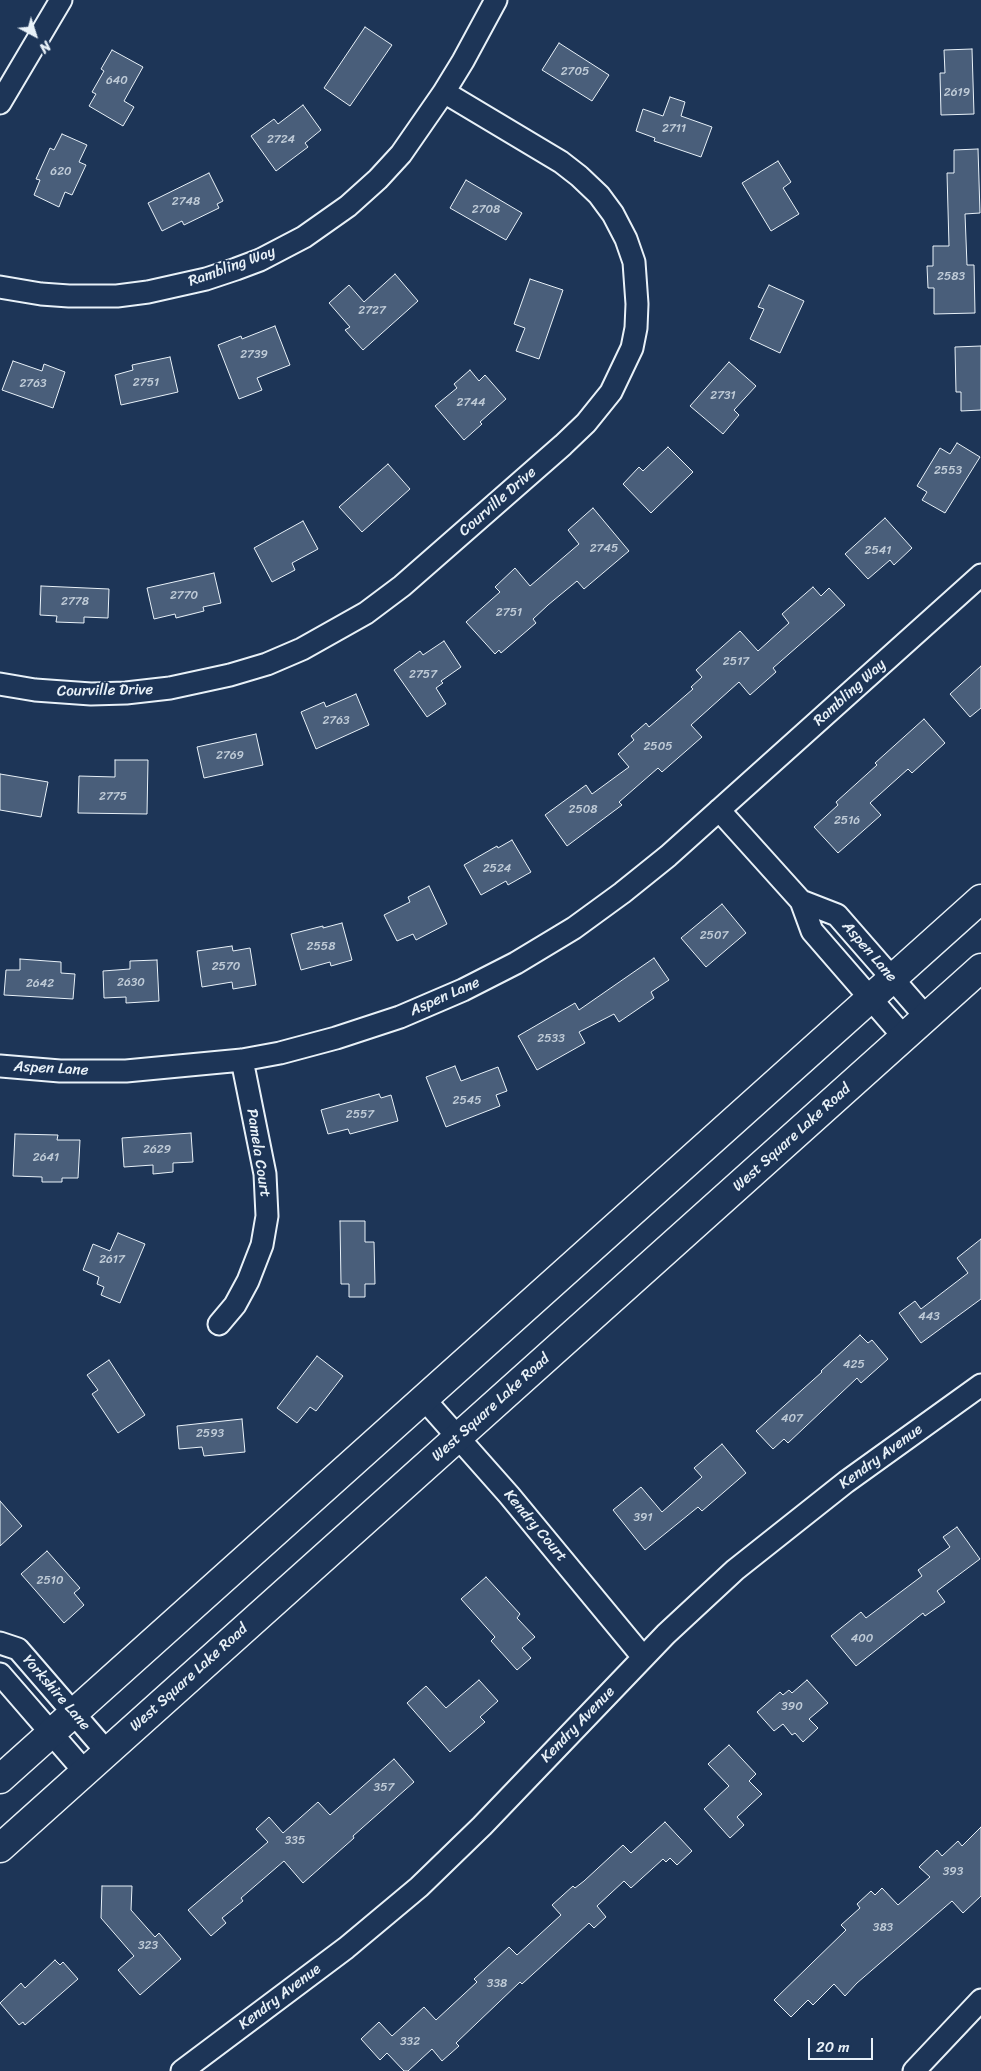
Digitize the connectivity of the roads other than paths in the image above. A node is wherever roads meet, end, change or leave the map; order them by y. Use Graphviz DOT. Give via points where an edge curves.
graph roads {
  1 [pos="60,0"];
  2 [pos="496,0"];
  3 [pos="444,92"];
  4 [pos="0,103"];
  5 [pos="0,287"];
  6 [pos="981,575"];
  7 [pos="0,684"];
  8 [pos="719,810"];
  9 [pos="981,899"];
  10 [pos="801,901"];
  11 [pos="981,968"];
  12 [pos="893,979"];
  13 [pos="871,998"];
  14 [pos="926,1017"];
  15 [pos="904,1037"];
  16 [pos="242,1060"];
  17 [pos="0,1066"];
  18 [pos="219,1324"];
  19 [pos="981,1385"];
  20 [pos="424,1399"];
  21 [pos="458,1437"];
  22 [pos="0,1643"];
  23 [pos="643,1656"];
  24 [pos="0,1674"];
  25 [pos="74,1713"];
  26 [pos="51,1733"];
  27 [pos="108,1752"];
  28 [pos="85,1772"];
  29 [pos="0,1779"];
  30 [pos="0,1848"];
  31 [pos="981,2000"];
  32 [pos="182,2071"];
  33 [pos="914,2071"];
  1 -- 4 [label="street"];
  2 -- 3 [label="street, Rambling Way"];
  3 -- 5 [label="street, Rambling Way" via="401,154 378,179 348,206 304,237 260,260 168,289 116,296 41,294"];
  3 -- 7 [label="street, Courville Drive" via="549,154 579,176 599,195 626,239 637,283 636,328 623,371 600,408 563,445 402,586 366,613 302,649 230,675 170,688 91,694"];
  6 -- 8 [label="street, Rambling Way"];
  8 -- 10 [label="street, Aspen Lane"];
  8 -- 16 [label="street, Aspen Lane" via="622,893 574,928 516,963 400,1017 336,1038"];
  9 -- 12 [label="highway"];
  10 -- 12 [label="street, Aspen Lane" via="837,915"];
  10 -- 13 [label="street, Aspen Lane" via="812,931"];
  11 -- 14 [label="highway, West Square Lake Road"];
  12 -- 13 [label="highway"];
  12 -- 14 [label="street, Aspen Lane"];
  13 -- 15 [label="street, Aspen Lane"];
  13 -- 20 [label="highway"];
  14 -- 15 [label="highway, West Square Lake Road"];
  15 -- 21 [label="highway, West Square Lake Road"];
  16 -- 17 [label="street, Aspen Lane" via="126,1071 60,1071"];
  16 -- 18 [label="street, Pamela Court" via="265,1174 267,1216 262,1245 248,1281 235,1305"];
  19 -- 23 [label="street, Kendry Avenue" via="789,1526 729,1575"];
  20 -- 21 [label="street, Kendry Court"];
  20 -- 25 [label="highway"];
  21 -- 23 [label="street, Kendry Court"];
  21 -- 27 [label="highway, West Square Lake Road"];
  22 -- 25 [label="street, Yorkshire Lane" via="18,1650"];
  23 -- 32 [label="street, Kendry Avenue" via="482,1826 419,1887 346,1948"];
  24 -- 26 [label="street, Yorkshire Lane"];
  25 -- 26 [label="highway"];
  25 -- 27 [label="street, Yorkshire Lane"];
  26 -- 28 [label="street, Yorkshire Lane"];
  26 -- 29 [label="highway"];
  27 -- 28 [label="highway, West Square Lake Road"];
  28 -- 30 [label="highway, West Square Lake Road"];
  31 -- 33 [label="street"];
}
